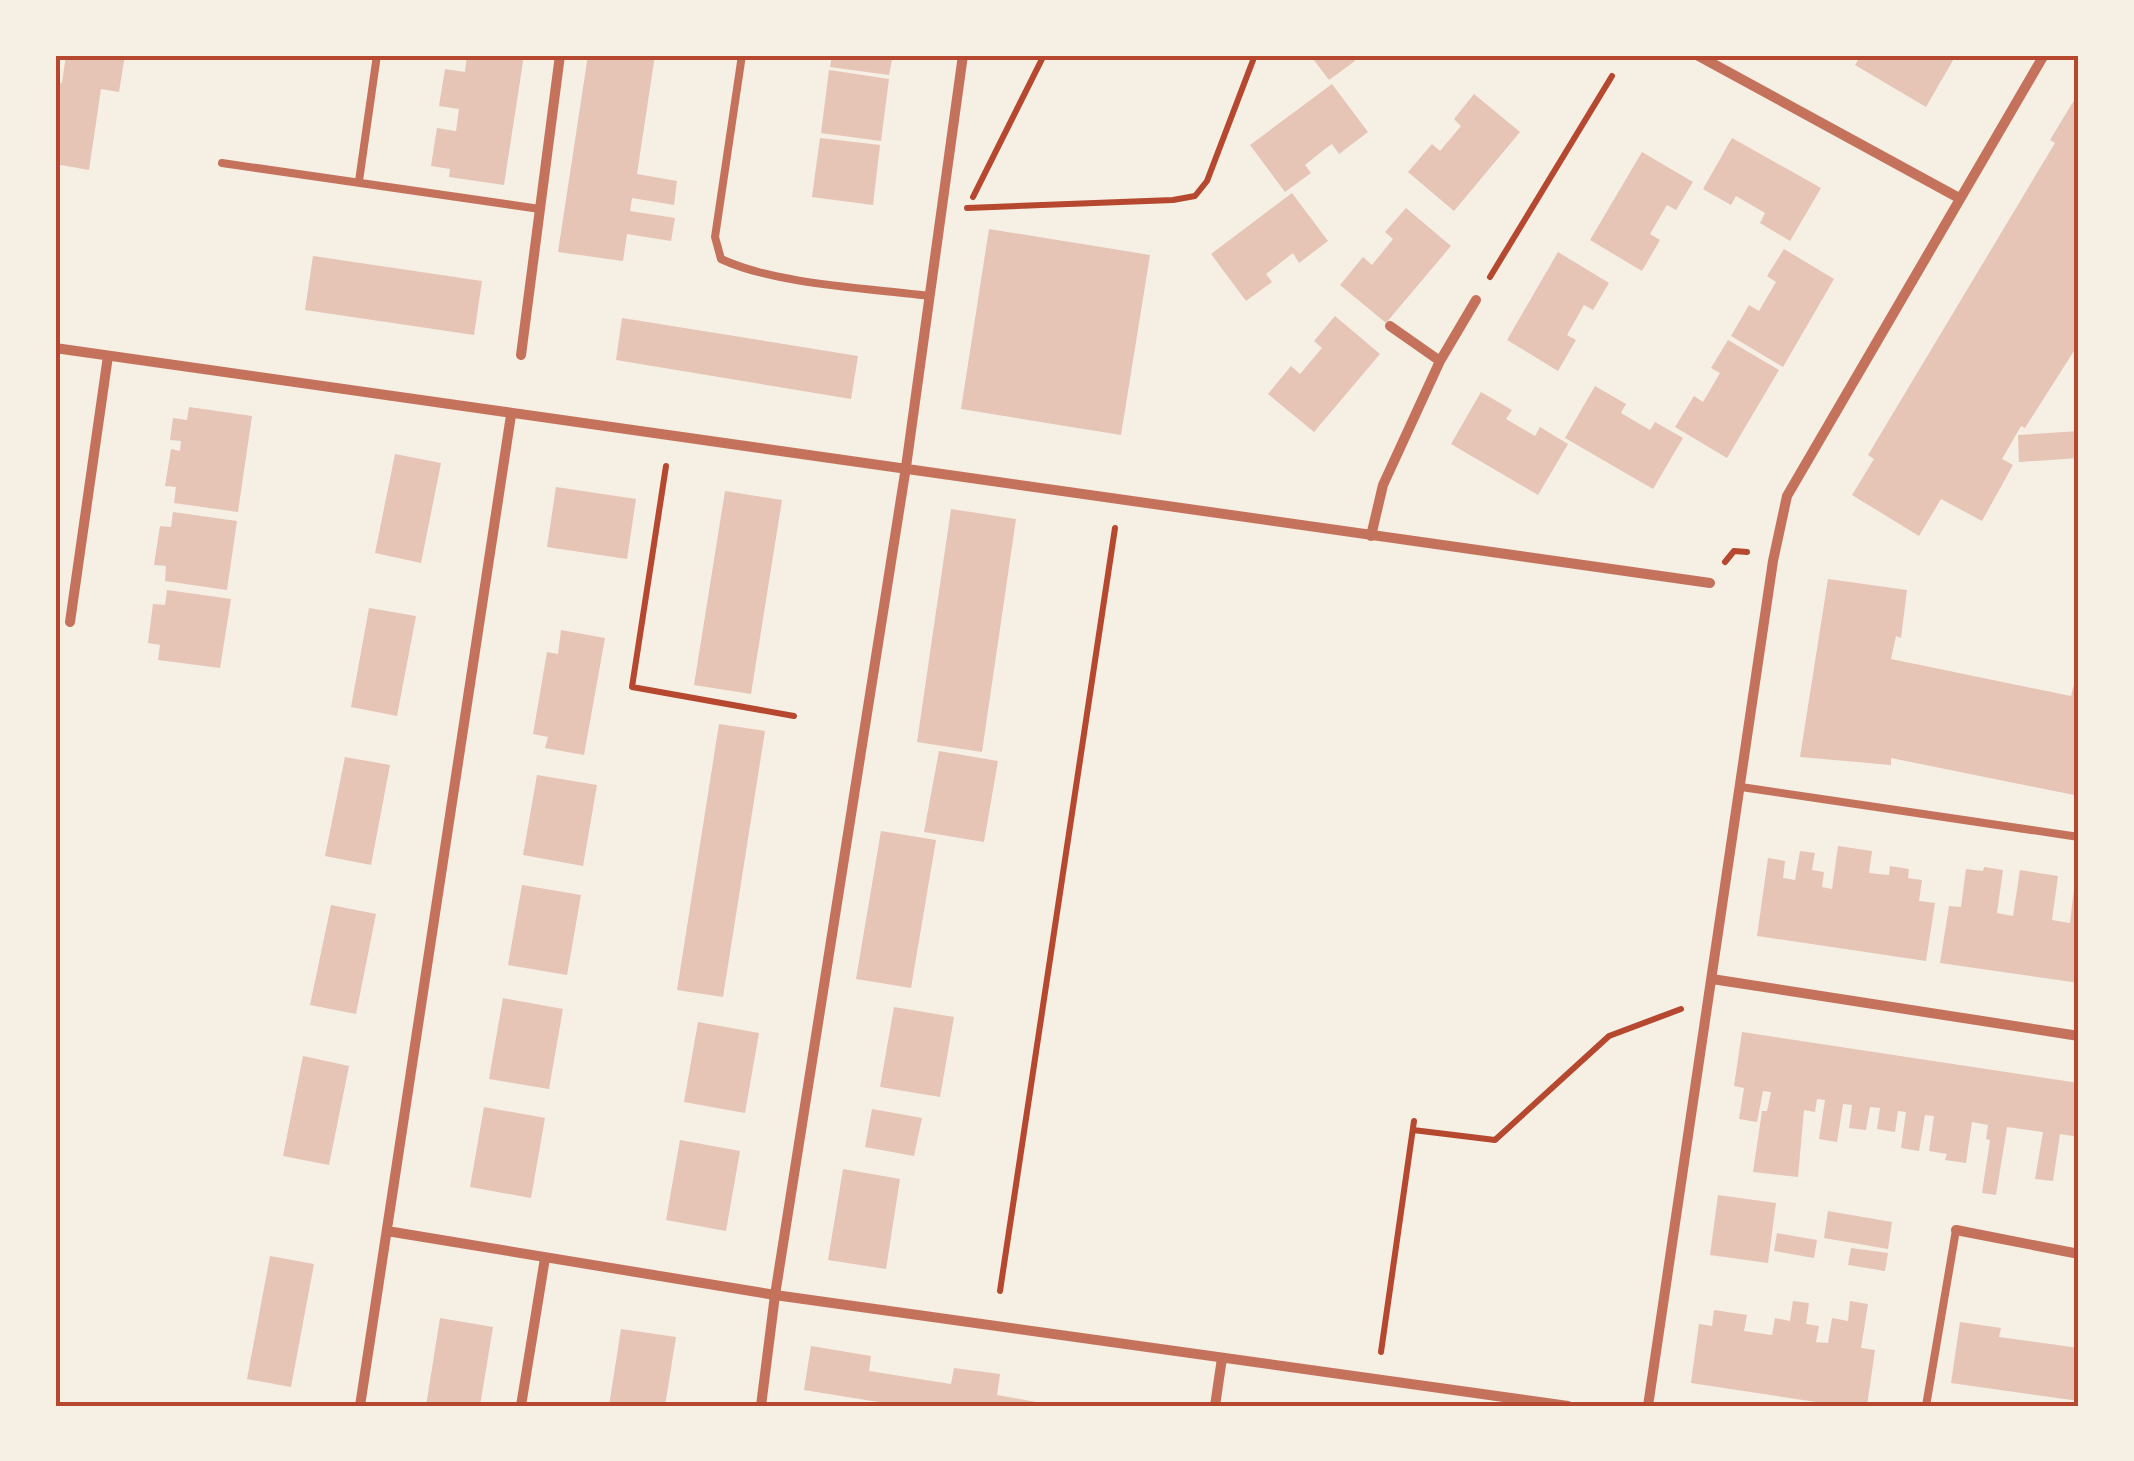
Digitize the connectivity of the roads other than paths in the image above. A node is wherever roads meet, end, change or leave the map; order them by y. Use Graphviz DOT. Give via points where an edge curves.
graph roads {
  1 [pos="377,55"];
  2 [pos="560,55"];
  3 [pos="742,55"];
  4 [pos="964,55"];
  5 [pos="1697,55"];
  6 [pos="2044,55"];
  7 [pos="222,163"];
  8 [pos="359,181"];
  9 [pos="1959,198"];
  10 [pos="540,209"];
  11 [pos="930,296"];
  12 [pos="1476,300"];
  13 [pos="1390,326"];
  14 [pos="55,348"];
  15 [pos="108,356"];
  16 [pos="521,356"];
  17 [pos="1440,361"];
  18 [pos="510,415"];
  19 [pos="906,467"];
  20 [pos="1371,536"];
  21 [pos="1710,583"];
  22 [pos="70,622"];
  23 [pos="1741,787"];
  24 [pos="2079,837"];
  25 [pos="1712,979"];
  26 [pos="2079,1036"];
  27 [pos="1956,1230"];
  28 [pos="388,1232"];
  29 [pos="2079,1254"];
  30 [pos="545,1258"];
  31 [pos="775,1294"];
  32 [pos="1222,1358"];
  33 [pos="360,1406"];
  34 [pos="521,1406"];
  35 [pos="760,1406"];
  36 [pos="1215,1406"];
  37 [pos="1568,1406"];
  38 [pos="1648,1406"];
  39 [pos="1926,1406"];
  1 -- 8 [label="lane"];
  2 -- 10 [label="street"];
  3 -- 11 [label="lane" via="715,237 721,259 783,276"];
  4 -- 11 [label="street"];
  5 -- 9 [label="street"];
  6 -- 9 [label="street"];
  7 -- 8 [label="lane"];
  8 -- 10 [label="lane"];
  9 -- 23 [label="street" via="1792,486 1774,562"];
  10 -- 16 [label="street"];
  11 -- 19 [label="street"];
  12 -- 17 [label="street"];
  13 -- 17 [label="street"];
  14 -- 15 [label="street"];
  15 -- 18 [label="street"];
  15 -- 22 [label="street"];
  17 -- 20 [label="street" via="1383,485"];
  18 -- 19 [label="street"];
  18 -- 28 [label="street"];
  19 -- 20 [label="street"];
  19 -- 31 [label="street"];
  20 -- 21 [label="street"];
  23 -- 24 [label="lane"];
  23 -- 25 [label="street"];
  25 -- 26 [label="street"];
  25 -- 38 [label="street"];
  27 -- 29 [label="street"];
  27 -- 39 [label="lane"];
  28 -- 30 [label="street"];
  28 -- 33 [label="street"];
  30 -- 31 [label="street"];
  30 -- 34 [label="street"];
  31 -- 32 [label="street"];
  31 -- 35 [label="street"];
  32 -- 36 [label="street"];
  32 -- 37 [label="street"];
}
